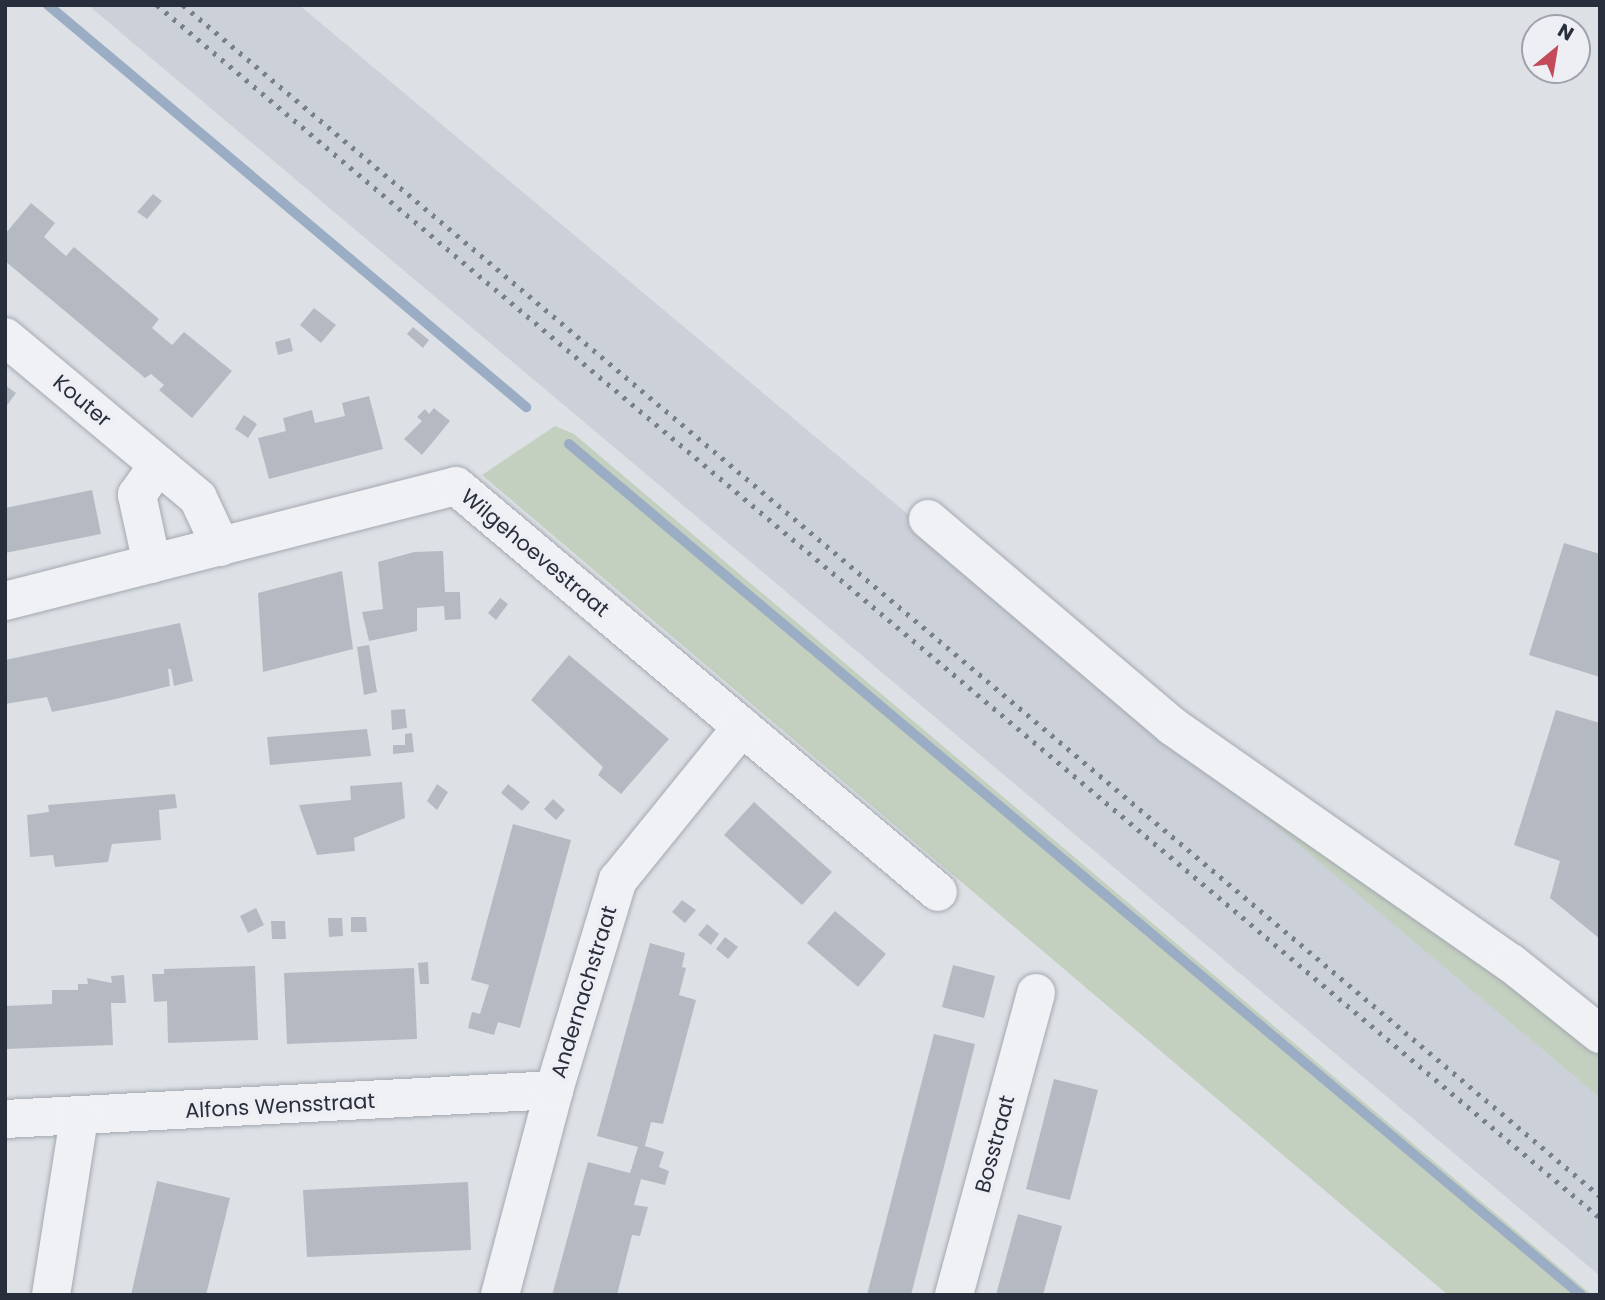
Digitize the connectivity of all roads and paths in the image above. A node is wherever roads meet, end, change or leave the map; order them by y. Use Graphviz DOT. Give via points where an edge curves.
graph roads {
  1 [pos="5,337"];
  2 [pos="158,465"];
  3 [pos="928,519"];
  4 [pos="221,547"];
  5 [pos="152,564"];
  6 [pos="5,601"];
  7 [pos="742,727"];
  8 [pos="938,892"];
  9 [pos="1036,993"];
  10 [pos="1600,1034"];
  11 [pos="554,1090"];
  12 [pos="79,1118"];
  13 [pos="5,1119"];
  14 [pos="51,1295"];
  15 [pos="500,1295"];
  16 [pos="954,1295"];
  1 -- 2 [label="street, Kouter"];
  2 -- 4 [label="street, Kouter" via="198,498"];
  2 -- 5 [label="street" via="137,495"];
  3 -- 10 [label="street" via="1172,726 1511,963"];
  4 -- 5 [label="street, Wilgehoevestraat"];
  4 -- 7 [label="street, Wilgehoevestraat" via="456,486"];
  5 -- 6 [label="street, Wilgehoevestraat"];
  7 -- 8 [label="street, Wilgehoevestraat"];
  7 -- 11 [label="street, Andernachstraat" via="618,880"];
  9 -- 16 [label="street, Bosstraat"];
  11 -- 12 [label="street, Alfons Wensstraat"];
  11 -- 15 [label="street, Andernachstraat"];
  12 -- 13 [label="street, Alfons Wensstraat"];
  12 -- 14 [label="street"];
}
